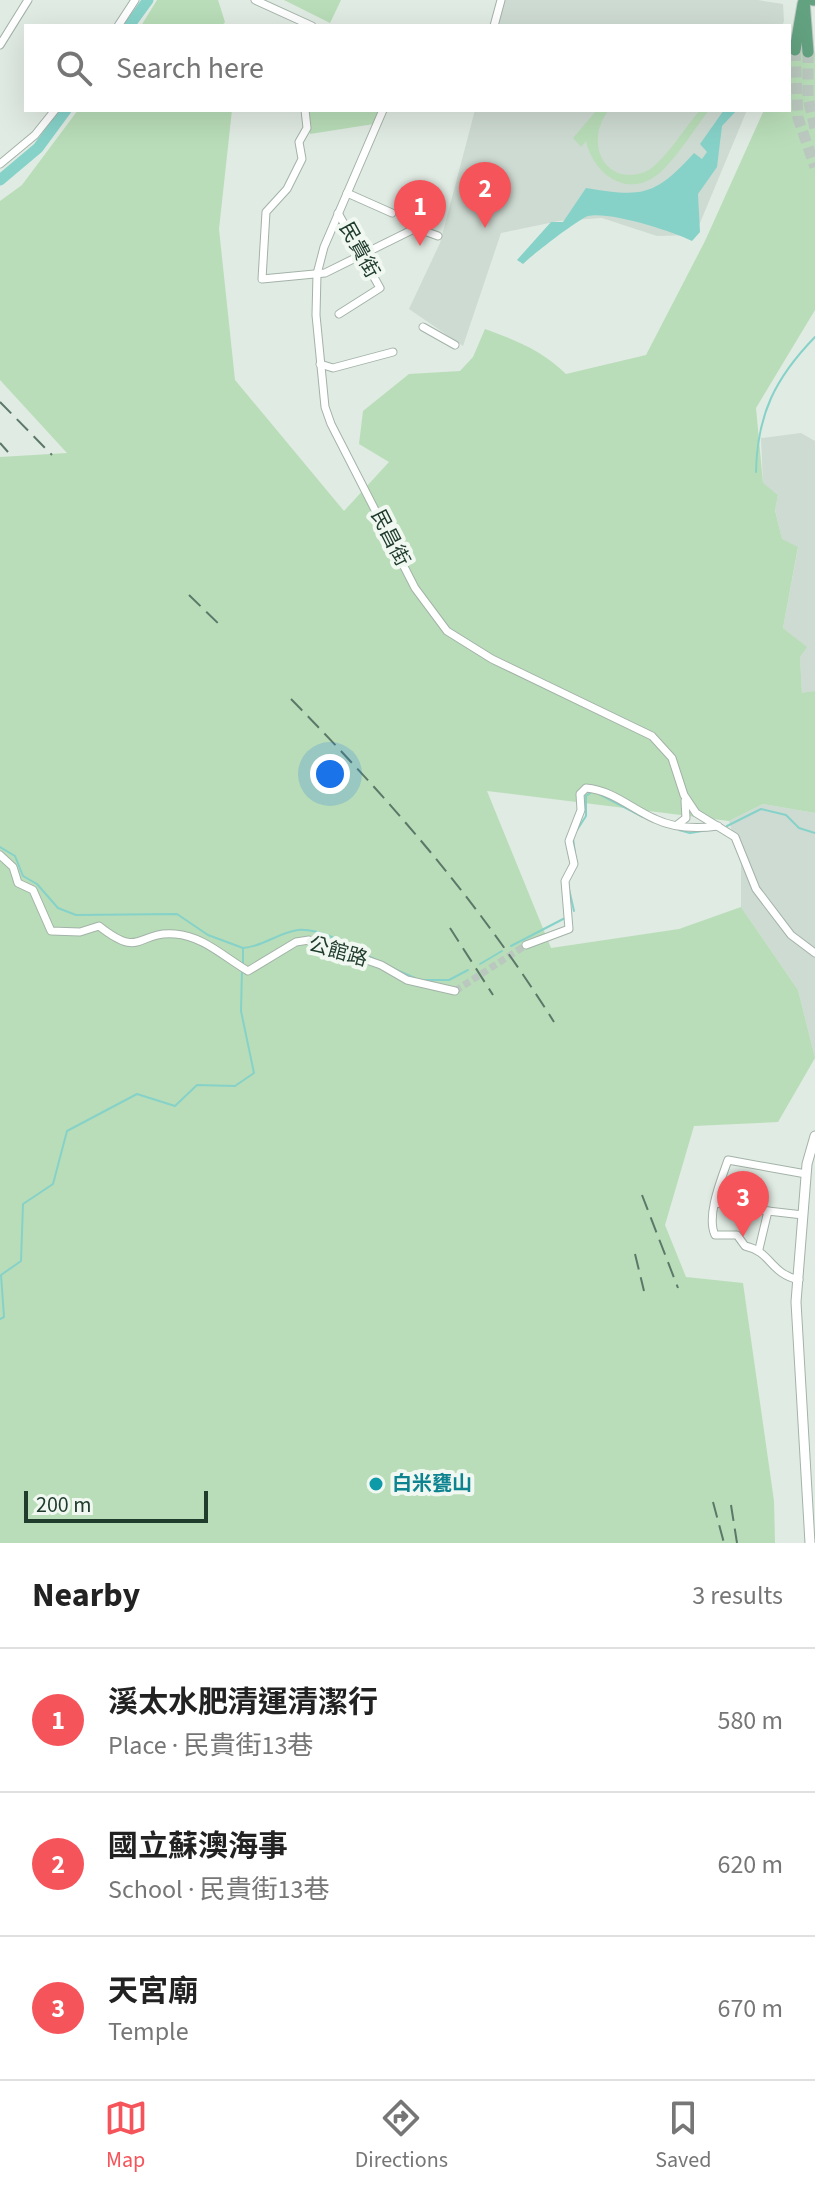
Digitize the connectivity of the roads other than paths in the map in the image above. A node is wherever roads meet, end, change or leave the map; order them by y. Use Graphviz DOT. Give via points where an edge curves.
graph roads {
  1 [pos="28,0"];
  2 [pos="135,0"];
  3 [pos="255,0"];
  4 [pos="501,0"];
  5 [pos="804,0"];
  6 [pos="296,22"];
  7 [pos="119,24"];
  8 [pos="495,24"];
  9 [pos="0,45"];
  10 [pos="801,51"];
  11 [pos="53,112"];
  12 [pos="305,112"];
  13 [pos="382,112"];
  14 [pos="0,164"];
  15 [pos="347,193"];
  16 [pos="338,213"];
  17 [pos="392,213"];
  18 [pos="438,236"];
  19 [pos="361,254"];
  20 [pos="317,274"];
  21 [pos="339,314"];
  22 [pos="423,327"];
  23 [pos="455,345"];
  24 [pos="393,352"];
  25 [pos="320,364"];
  26 [pos="684,795"];
  27 [pos="677,825"];
  28 [pos="720,826"];
  29 [pos="0,855"];
  30 [pos="526,945"];
  31 [pos="815,953"];
  32 [pos="455,991"];
  33 [pos="815,1136"];
  34 [pos="806,1174"];
  35 [pos="716,1203"];
  36 [pos="768,1211"];
  37 [pos="803,1215"];
  38 [pos="759,1249"];
  39 [pos="799,1280"];
  40 [pos="812,1508"];
  41 [pos="810,1543"];
  1 -- 9 [label="street"];
  2 -- 7 [label="street"];
  3 -- 6 [label="street"];
  4 -- 8 [label="street"];
  5 -- 10 [label="main road"];
  11 -- 14 [label="street"];
  12 -- 20 [label="street" via="307,128 299,142 302,159 287,189 266,212 262,279"];
  13 -- 15 [label="street, 民昌街"];
  15 -- 16 [label="street, 民昌街"];
  15 -- 17 [label="street"];
  16 -- 19 [label="street, 民貴街"];
  16 -- 20 [label="street, 民昌街"];
  18 -- 19 [label="street" via="416,228"];
  19 -- 20 [label="street"];
  19 -- 21 [label="street, 民貴街" via="380,288"];
  20 -- 25 [label="street, 民昌街"];
  22 -- 23 [label="street"];
  24 -- 25 [label="street" via="333,368"];
  25 -- 26 [label="street, 民昌街" via="331,424 415,588 447,631 492,659 652,736 672,758"];
  26 -- 27 [label="street" via="686,818"];
  26 -- 28 [label="street, 民昌街" via="696,813"];
  27 -- 28 [label="street"];
  27 -- 30 [label="street" via="586,788 569,841 574,864 565,881 569,929"];
  28 -- 31 [label="street" via="735,837 756,889 791,935"];
  29 -- 32 [label="street, 公館路" via="13,867 18,883 33,890 51,931 99,926 120,943 142,944 175,934 202,940 248,971 296,942 309,940 381,965 407,980"];
  33 -- 34 [label="street"];
  34 -- 35 [label="street" via="728,1160"];
  34 -- 37 [label="street"];
  35 -- 36 [label="street"];
  35 -- 38 [label="street" via="713,1233 732,1233 745,1246"];
  36 -- 37 [label="street"];
  36 -- 38 [label="street"];
  37 -- 39 [label="street"];
  38 -- 39 [label="street" via="781,1276"];
  39 -- 40 [label="street" via="798,1345"];
  40 -- 41 [label="street"];
}
